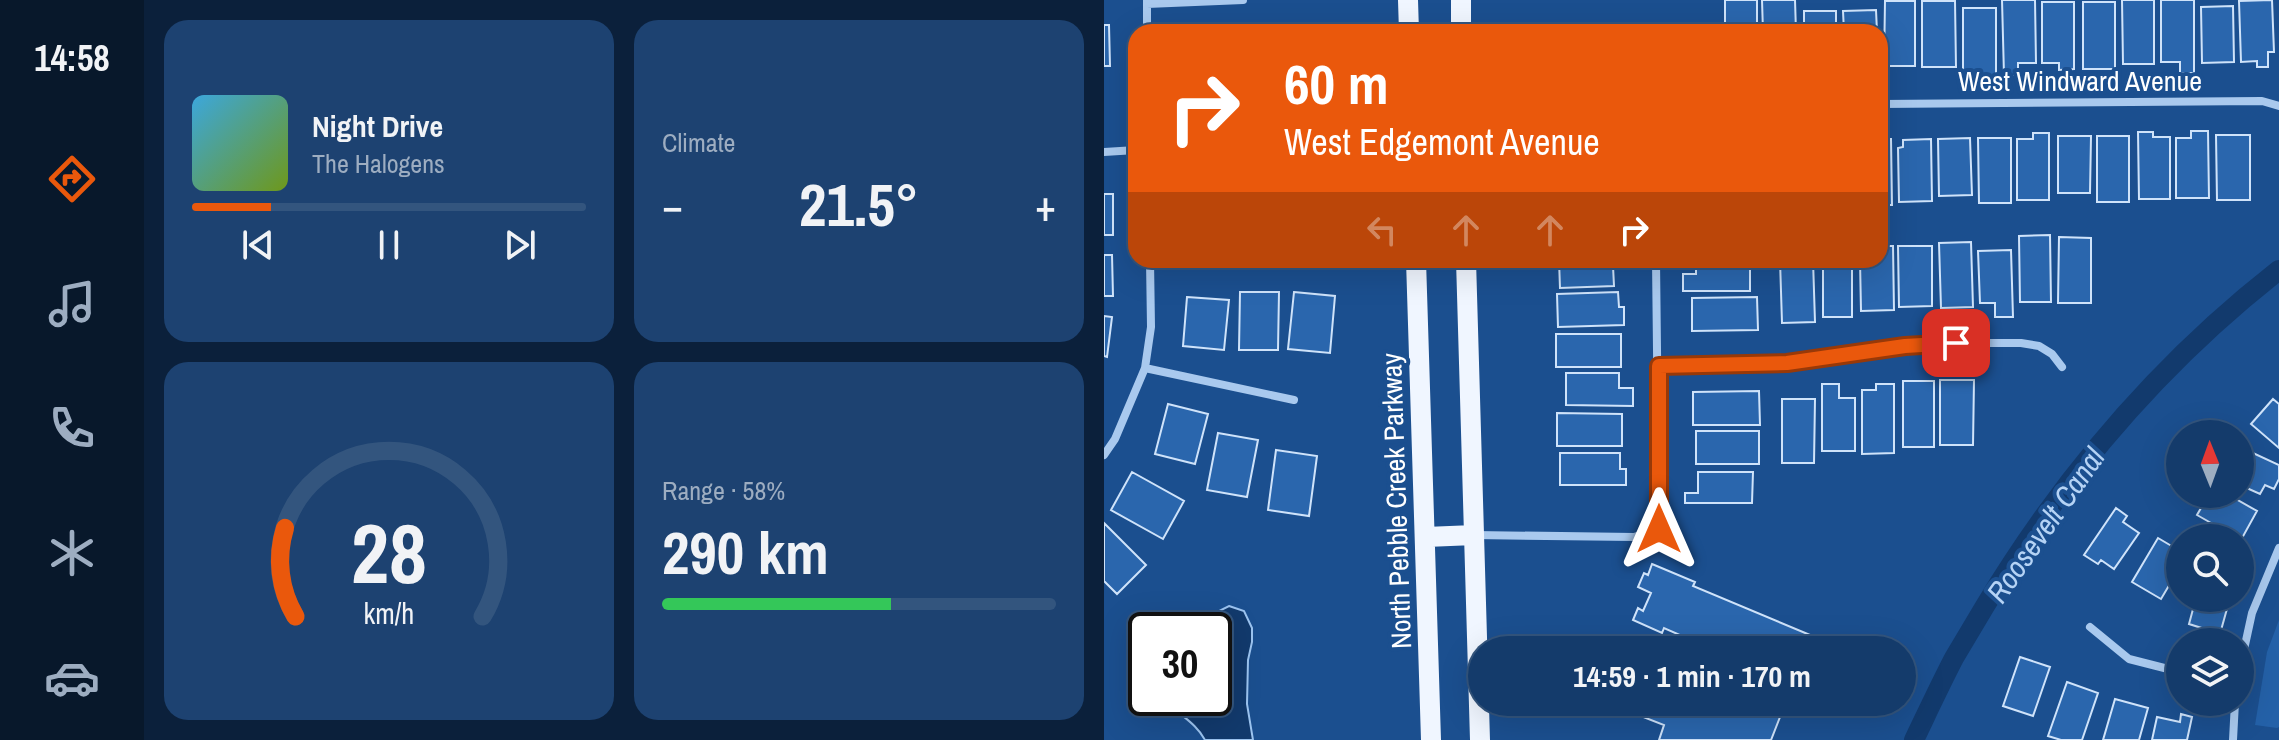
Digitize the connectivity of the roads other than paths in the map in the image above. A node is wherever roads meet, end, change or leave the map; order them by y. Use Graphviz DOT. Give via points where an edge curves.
graph roads {
  1 [pos="1243,0"];
  2 [pos="1408,0"];
  3 [pos="1461,0"];
  4 [pos="1147,2"];
  5 [pos="1147,24"];
  6 [pos="1409,24"];
  7 [pos="1461,24"];
  8 [pos="1888,104"];
  9 [pos="2279,106"];
  10 [pos="1128,150"];
  11 [pos="1104,152"];
  12 [pos="1150,268"];
  13 [pos="1416,268"];
  14 [pos="1466,268"];
  15 [pos="1656,268"];
  16 [pos="1659,366"];
  17 [pos="2062,367"];
  18 [pos="1145,368"];
  19 [pos="1294,400"];
  20 [pos="1104,455"];
  21 [pos="1474,535"];
  22 [pos="1426,537"];
  23 [pos="2279,548"];
  24 [pos="2090,627"];
  25 [pos="2249,628"];
  26 [pos="2166,668"];
  27 [pos="2234,716"];
  28 [pos="1431,740"];
  29 [pos="1480,740"];
  30 [pos="2233,740"];
  1 -- 4 [label="street"];
  2 -- 6 [label="main road"];
  3 -- 7 [label="main road"];
  4 -- 5 [label="street"];
  8 -- 9 [label="street, West Windward Avenue" via="2262,101"];
  10 -- 11 [label="street"];
  12 -- 18 [label="street"];
  13 -- 22 [label="main road, North Pebble Creek Parkway"];
  14 -- 21 [label="main road"];
  15 -- 16 [label="street"];
  16 -- 17 [label="street" via="1787,363 1905,346 1969,343 2039,346"];
  16 -- 21 [label="street" via="1659,529 1634,537"];
  18 -- 19 [label="street"];
  18 -- 20 [label="street"];
  21 -- 22 [label="main road"];
  21 -- 29 [label="main road"];
  22 -- 28 [label="main road, North Pebble Creek Parkway"];
  23 -- 25 [label="street"];
  24 -- 26 [label="street" via="2129,659"];
  27 -- 30 [label="street"];
}
